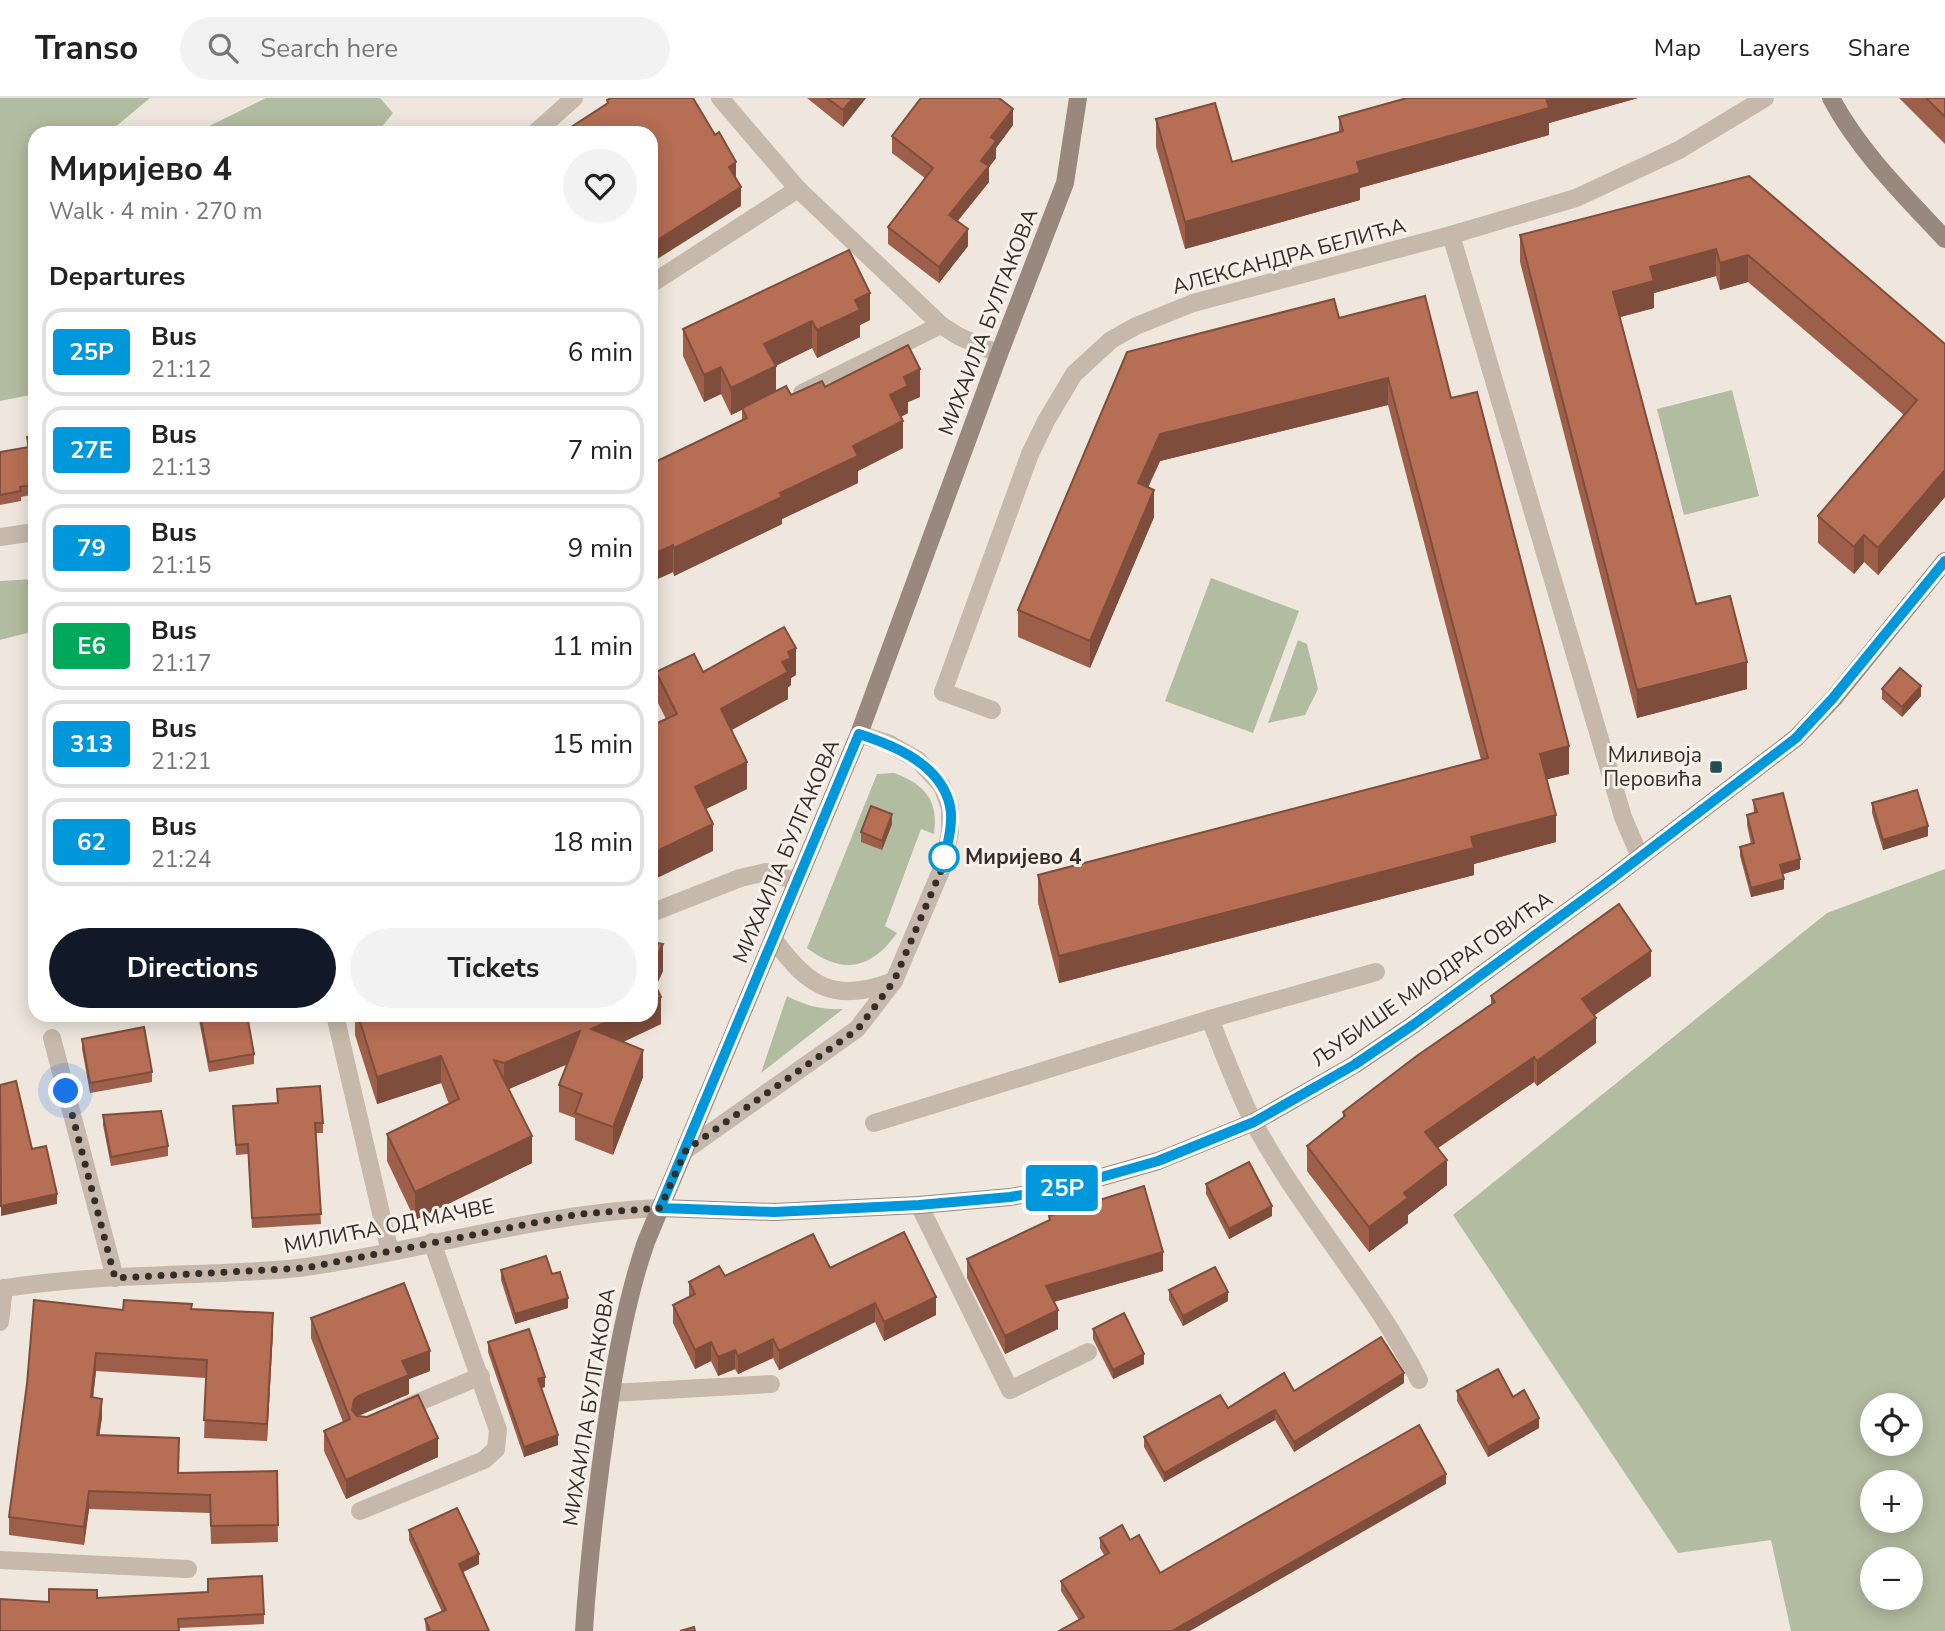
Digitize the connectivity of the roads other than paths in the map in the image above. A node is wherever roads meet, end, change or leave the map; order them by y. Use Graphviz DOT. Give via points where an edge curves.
graph roads {
  1 [pos="573,98"];
  2 [pos="720,98"];
  3 [pos="1078,98"];
  4 [pos="1765,98"];
  5 [pos="1830,98"];
  6 [pos="543,126"];
  7 [pos="798,189"];
  8 [pos="1451,235"];
  9 [pos="1945,239"];
  10 [pos="658,279"];
  11 [pos="941,325"];
  12 [pos="999,354"];
  13 [pos="791,398"];
  14 [pos="28,533"];
  15 [pos="0,537"];
  16 [pos="1945,561"];
  17 [pos="992,710"];
  18 [pos="859,734"];
  19 [pos="1640,857"];
  20 [pos="796,881"];
  21 [pos="658,910"];
  22 [pos="775,940"];
  23 [pos="1376,971"];
  24 [pos="894,981"];
  25 [pos="1209,1019"];
  26 [pos="337,1022"];
  27 [pos="52,1038"];
  28 [pos="1254,1122"];
  29 [pos="874,1123"];
  30 [pos="686,1150"];
  31 [pos="919,1205"];
  32 [pos="660,1208"];
  33 [pos="432,1242"];
  34 [pos="390,1252"];
  35 [pos="115,1278"];
  36 [pos="2,1288"];
  37 [pos="0,1322"];
  38 [pos="1088,1352"];
  39 [pos="481,1376"];
  40 [pos="1419,1380"];
  41 [pos="771,1384"];
  42 [pos="611,1392"];
  43 [pos="386,1416"];
  44 [pos="360,1511"];
  45 [pos="0,1560"];
  46 [pos="188,1569"];
  47 [pos="584,1631"];
  1 -- 6 [label="street"];
  2 -- 7 [label="street"];
  3 -- 12 [label="street, МИХАИЛА БУЛГАКОВА" via="1065,183"];
  4 -- 8 [label="street, АЛЕКСАНДРА БЕЛИЋА" via="1679,150 1576,198"];
  5 -- 9 [label="street" via="1889,179"];
  7 -- 10 [label="street"];
  7 -- 11 [label="street"];
  8 -- 17 [label="street, АЛЕКСАНДРА БЕЛИЋА" via="1193,303 1136,326 1089,358 1068,384 1030,454 943,692"];
  8 -- 19 [label="street" via="1623,817"];
  11 -- 12 [label="street"];
  11 -- 13 [label="street"];
  12 -- 18 [label="street, МИХАИЛА БУЛГАКОВА"];
  14 -- 15 [label="street"];
  16 -- 19 [label="street, ЉУБИШЕ МИОДРАГОВИЋА" via="1796,738"];
  18 -- 20 [label="street, МИХАИЛА БУЛГАКОВА"];
  18 -- 24 [label="street" via="918,760 943,786 950,808 943,866"];
  19 -- 28 [label="street, ЉУБИШЕ МИОДРАГОВИЋА" via="1413,1025"];
  20 -- 21 [label="street" via="766,872"];
  20 -- 22 [label="street, МИХАИЛА БУЛГАКОВА"];
  22 -- 24 [label="street" via="801,973 831,989 867,991"];
  22 -- 30 [label="street, МИХАИЛА БУЛГАКОВА"];
  23 -- 25 [label="street"];
  24 -- 30 [label="street" via="858,1029"];
  25 -- 28 [label="street"];
  25 -- 29 [label="street"];
  26 -- 34 [label="street"];
  27 -- 35 [label="street"];
  28 -- 31 [label="street, ЉУБИШЕ МИОДРАГОВИЋА" via="1158,1161 1063,1188"];
  28 -- 40 [label="street" via="1392,1331"];
  30 -- 32 [label="street, МИХАИЛА БУЛГАКОВА"];
  31 -- 32 [label="street, ЉУБИШЕ МИОДРАГОВИЋА" via="774,1212"];
  31 -- 38 [label="street" via="1010,1390"];
  32 -- 33 [label="street, МИЛИЋА ОД МАЧВЕ" via="579,1214"];
  32 -- 42 [label="street, МИХАИЛА БУЛГАКОВА" via="632,1282"];
  33 -- 34 [label="street, МИЛИЋА ОД МАЧВЕ"];
  33 -- 39 [label="street"];
  34 -- 35 [label="street, МИЛИЋА ОД МАЧВЕ" via="305,1268"];
  35 -- 36 [label="street, МИЛИЋА ОД МАЧВЕ"];
  36 -- 37 [label="street"];
  39 -- 43 [label="street"];
  39 -- 44 [label="street" via="498,1430 496,1449 484,1460"];
  41 -- 42 [label="street"];
  42 -- 47 [label="street, МИХАИЛА БУЛГАКОВА"];
  45 -- 46 [label="street"];
}
